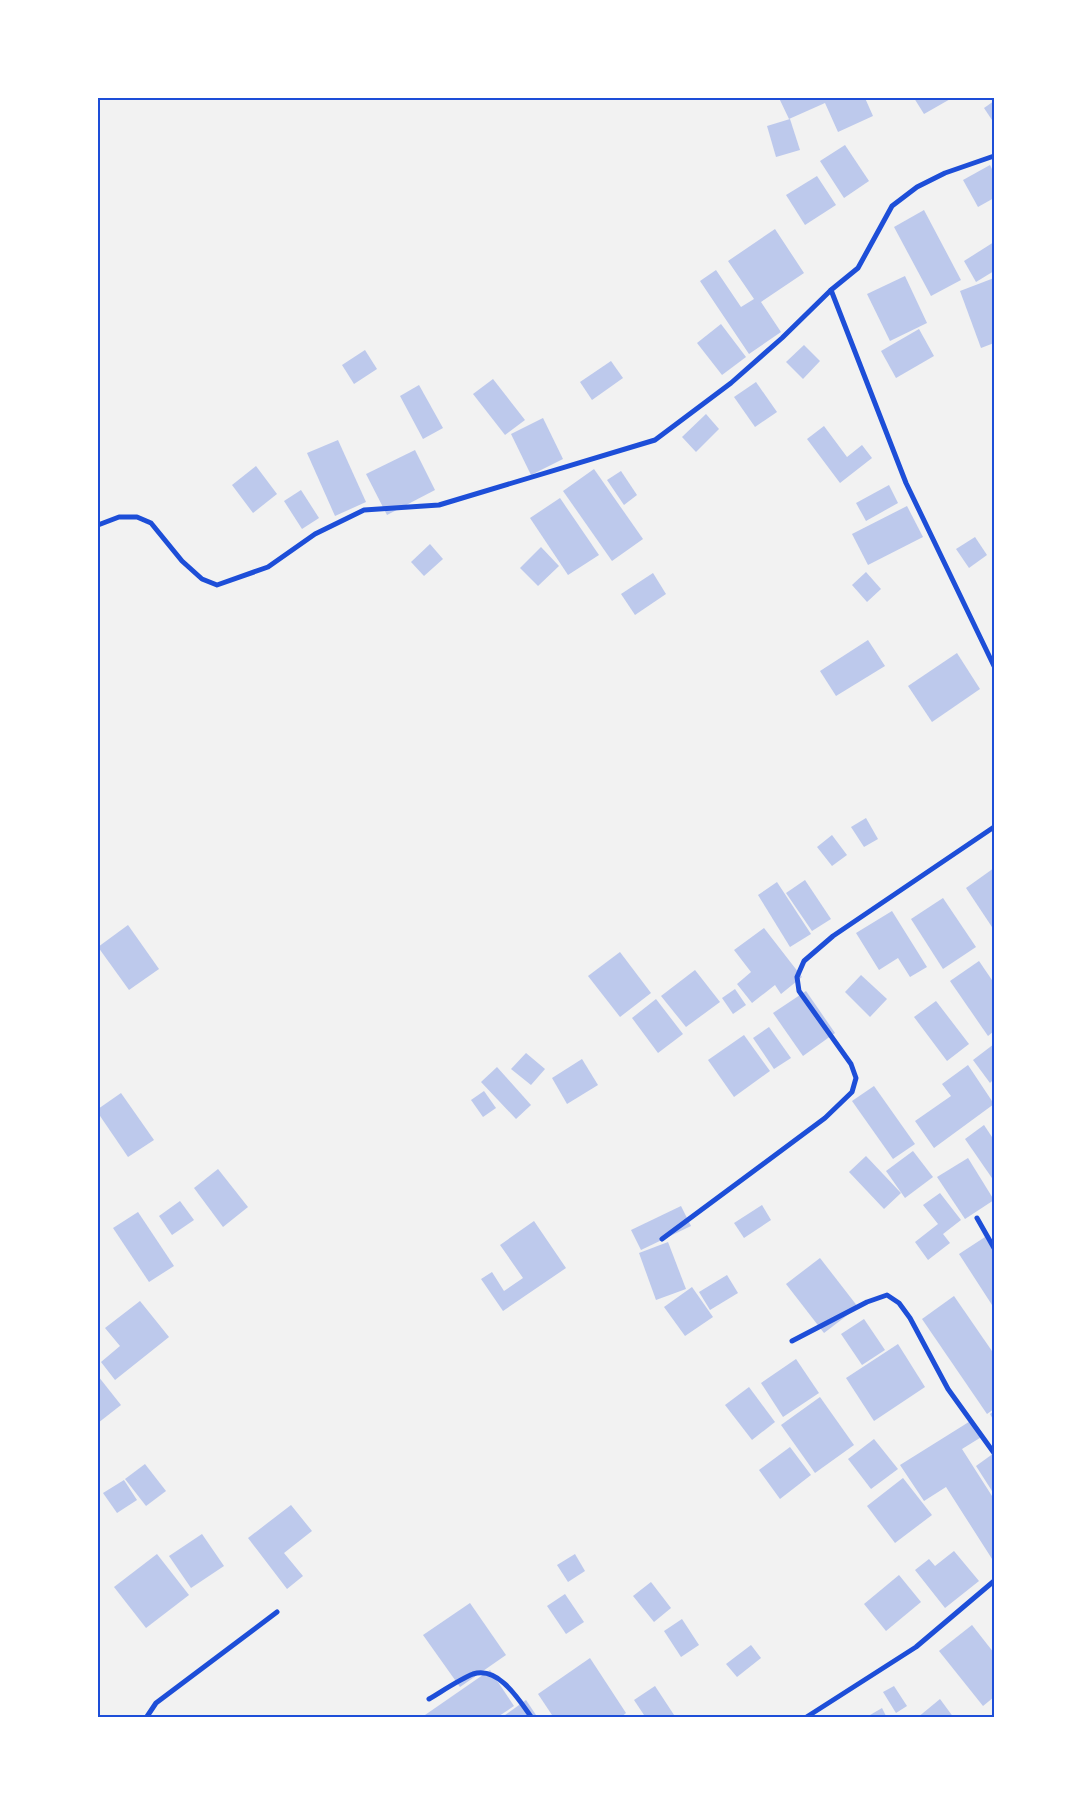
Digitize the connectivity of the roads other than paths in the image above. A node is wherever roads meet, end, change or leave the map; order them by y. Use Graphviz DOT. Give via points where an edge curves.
graph roads {
  1 [pos="994,156"];
  2 [pos="831,290"];
  3 [pos="98,525"];
  4 [pos="994,666"];
  5 [pos="994,827"];
  6 [pos="977,1218"];
  7 [pos="662,1239"];
  8 [pos="994,1248"];
  9 [pos="792,1341"];
  10 [pos="994,1453"];
  11 [pos="994,1581"];
  12 [pos="277,1612"];
  13 [pos="429,1699"];
  14 [pos="146,1718"];
  15 [pos="532,1718"];
  16 [pos="804,1718"];
  1 -- 2 [label="street" via="945,173 917,187 892,206 858,268"];
  2 -- 3 [label="street" via="731,383 655,440 439,505 364,510 315,534 268,567 218,585 202,580 151,523 138,517 119,517"];
  2 -- 4 [label="street" via="906,483"];
  5 -- 7 [label="street" via="833,936 804,961 797,977 799,991 851,1064 856,1078 852,1092 825,1118"];
  6 -- 8 [label="street"];
  9 -- 10 [label="street" via="886,1295 899,1303 910,1318 948,1389"];
  11 -- 16 [label="street" via="916,1646"];
  12 -- 14 [label="street" via="156,1703"];
  13 -- 15 [label="street" via="474,1674 488,1673 502,1681"];
}
